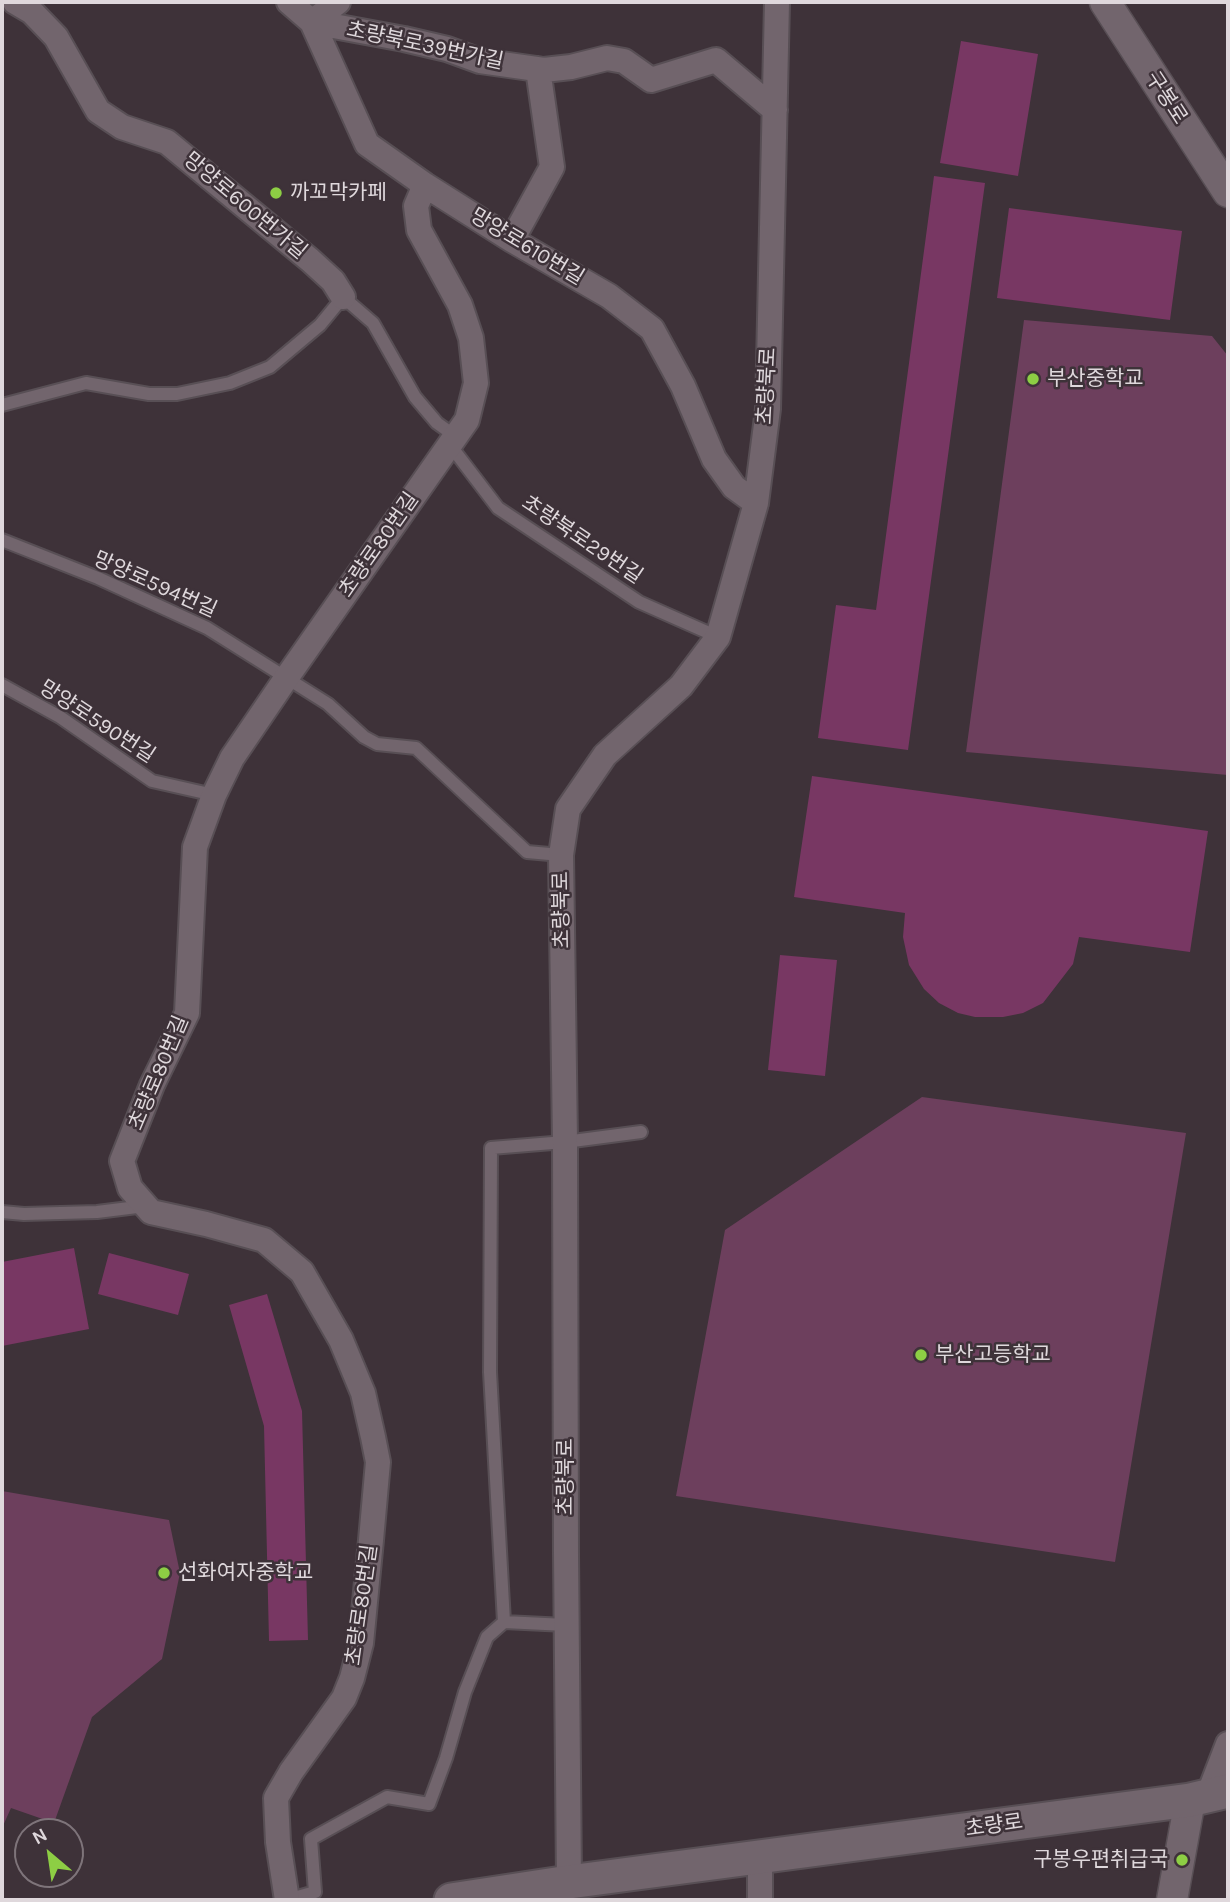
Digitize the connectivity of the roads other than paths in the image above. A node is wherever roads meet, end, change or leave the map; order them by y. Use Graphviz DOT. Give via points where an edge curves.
graph roads {
  1 [pos="15,2"];
  2 [pos="289,2"];
  3 [pos="338,2"];
  4 [pos="777,2"];
  5 [pos="1105,2"];
  6 [pos="312,22"];
  7 [pos="538,69"];
  8 [pos="775,110"];
  9 [pos="425,185"];
  10 [pos="1228,192"];
  11 [pos="512,240"];
  12 [pos="343,297"];
  13 [pos="2,405"];
  14 [pos="453,440"];
  15 [pos="756,503"];
  16 [pos="2,540"];
  17 [pos="718,636"];
  18 [pos="287,677"];
  19 [pos="2,685"];
  20 [pos="214,795"];
  21 [pos="561,855"];
  22 [pos="641,1132"];
  23 [pos="565,1142"];
  24 [pos="145,1206"];
  25 [pos="2,1212"];
  26 [pos="504,1622"];
  27 [pos="566,1625"];
  28 [pos="1228,1744"];
  29 [pos="1209,1796"];
  30 [pos="760,1857"];
  31 [pos="552,1890"];
  32 [pos="287,1900"];
  33 [pos="452,1900"];
  34 [pos="760,1900"];
  35 [pos="1172,1900"];
  1 -- 12 [label="street, 망양로600번가길" via="56,37 98,111 122,127 167,142 310,260"];
  2 -- 6 [label="street, 망양로610번길"];
  3 -- 6 [label="street"];
  4 -- 8 [label="street, 초량북로"];
  5 -- 10 [label="street, 구봉로"];
  6 -- 7 [label="street, 초량북로39번가길" via="404,39 480,61"];
  6 -- 9 [label="street, 망양로610번길" via="368,144"];
  7 -- 8 [label="street, 초량북로39번가길" via="607,58 624,61 651,80 716,60"];
  7 -- 11 [label="street" via="552,167"];
  8 -- 15 [label="street, 초량북로" via="768,410"];
  9 -- 11 [label="street, 망양로610번길"];
  9 -- 14 [label="street, 초량로80번길" via="416,206 419,230 460,305 471,338 476,383 467,420"];
  11 -- 15 [label="street, 망양로610번길" via="609,296 652,329 714,458 734,487"];
  12 -- 13 [label="lane" via="320,325 270,367 230,383 177,394 149,394 86,383"];
  12 -- 14 [label="lane, 망양로600번가길" via="373,323 415,397"];
  14 -- 17 [label="lane, 초량북로29번길" via="498,508 639,601"];
  14 -- 18 [label="street, 초량로80번길"];
  15 -- 17 [label="street, 초량북로"];
  16 -- 18 [label="lane, 망양로594번길" via="207,628"];
  17 -- 21 [label="street, 초량북로" via="681,686 605,755 568,809"];
  18 -- 20 [label="street, 초량로80번길" via="232,758"];
  18 -- 21 [label="lane, 망양로594번길" via="328,704 364,737 377,744 416,748 527,852"];
  19 -- 20 [label="lane, 망양로590번길" via="60,717 152,781"];
  20 -- 24 [label="street, 초량로80번길" via="195,847 187,1013 122,1161 130,1188"];
  21 -- 23 [label="street, 초량북로"];
  22 -- 23 [label="lane"];
  23 -- 26 [label="lane" via="491,1148 490,1372"];
  23 -- 27 [label="street, 초량북로"];
  24 -- 25 [label="lane" via="97,1212"];
  24 -- 32 [label="street, 초량로80번길" via="151,1212 264,1240 302,1272 341,1340 363,1393 373,1437 378,1462 372,1540 352,1678 344,1698 276,1798"];
  26 -- 27 [label="lane"];
  26 -- 32 [label="lane" via="487,1637 429,1804 387,1797 310,1839 315,1892"];
  27 -- 31 [label="street, 초량북로"];
  28 -- 29 [label="street"];
  29 -- 30 [label="main road, 초량로"];
  29 -- 35 [label="street"];
  30 -- 31 [label="main road, 초량로"];
  30 -- 34 [label="street"];
  31 -- 33 [label="main road, 초량로"];
}
